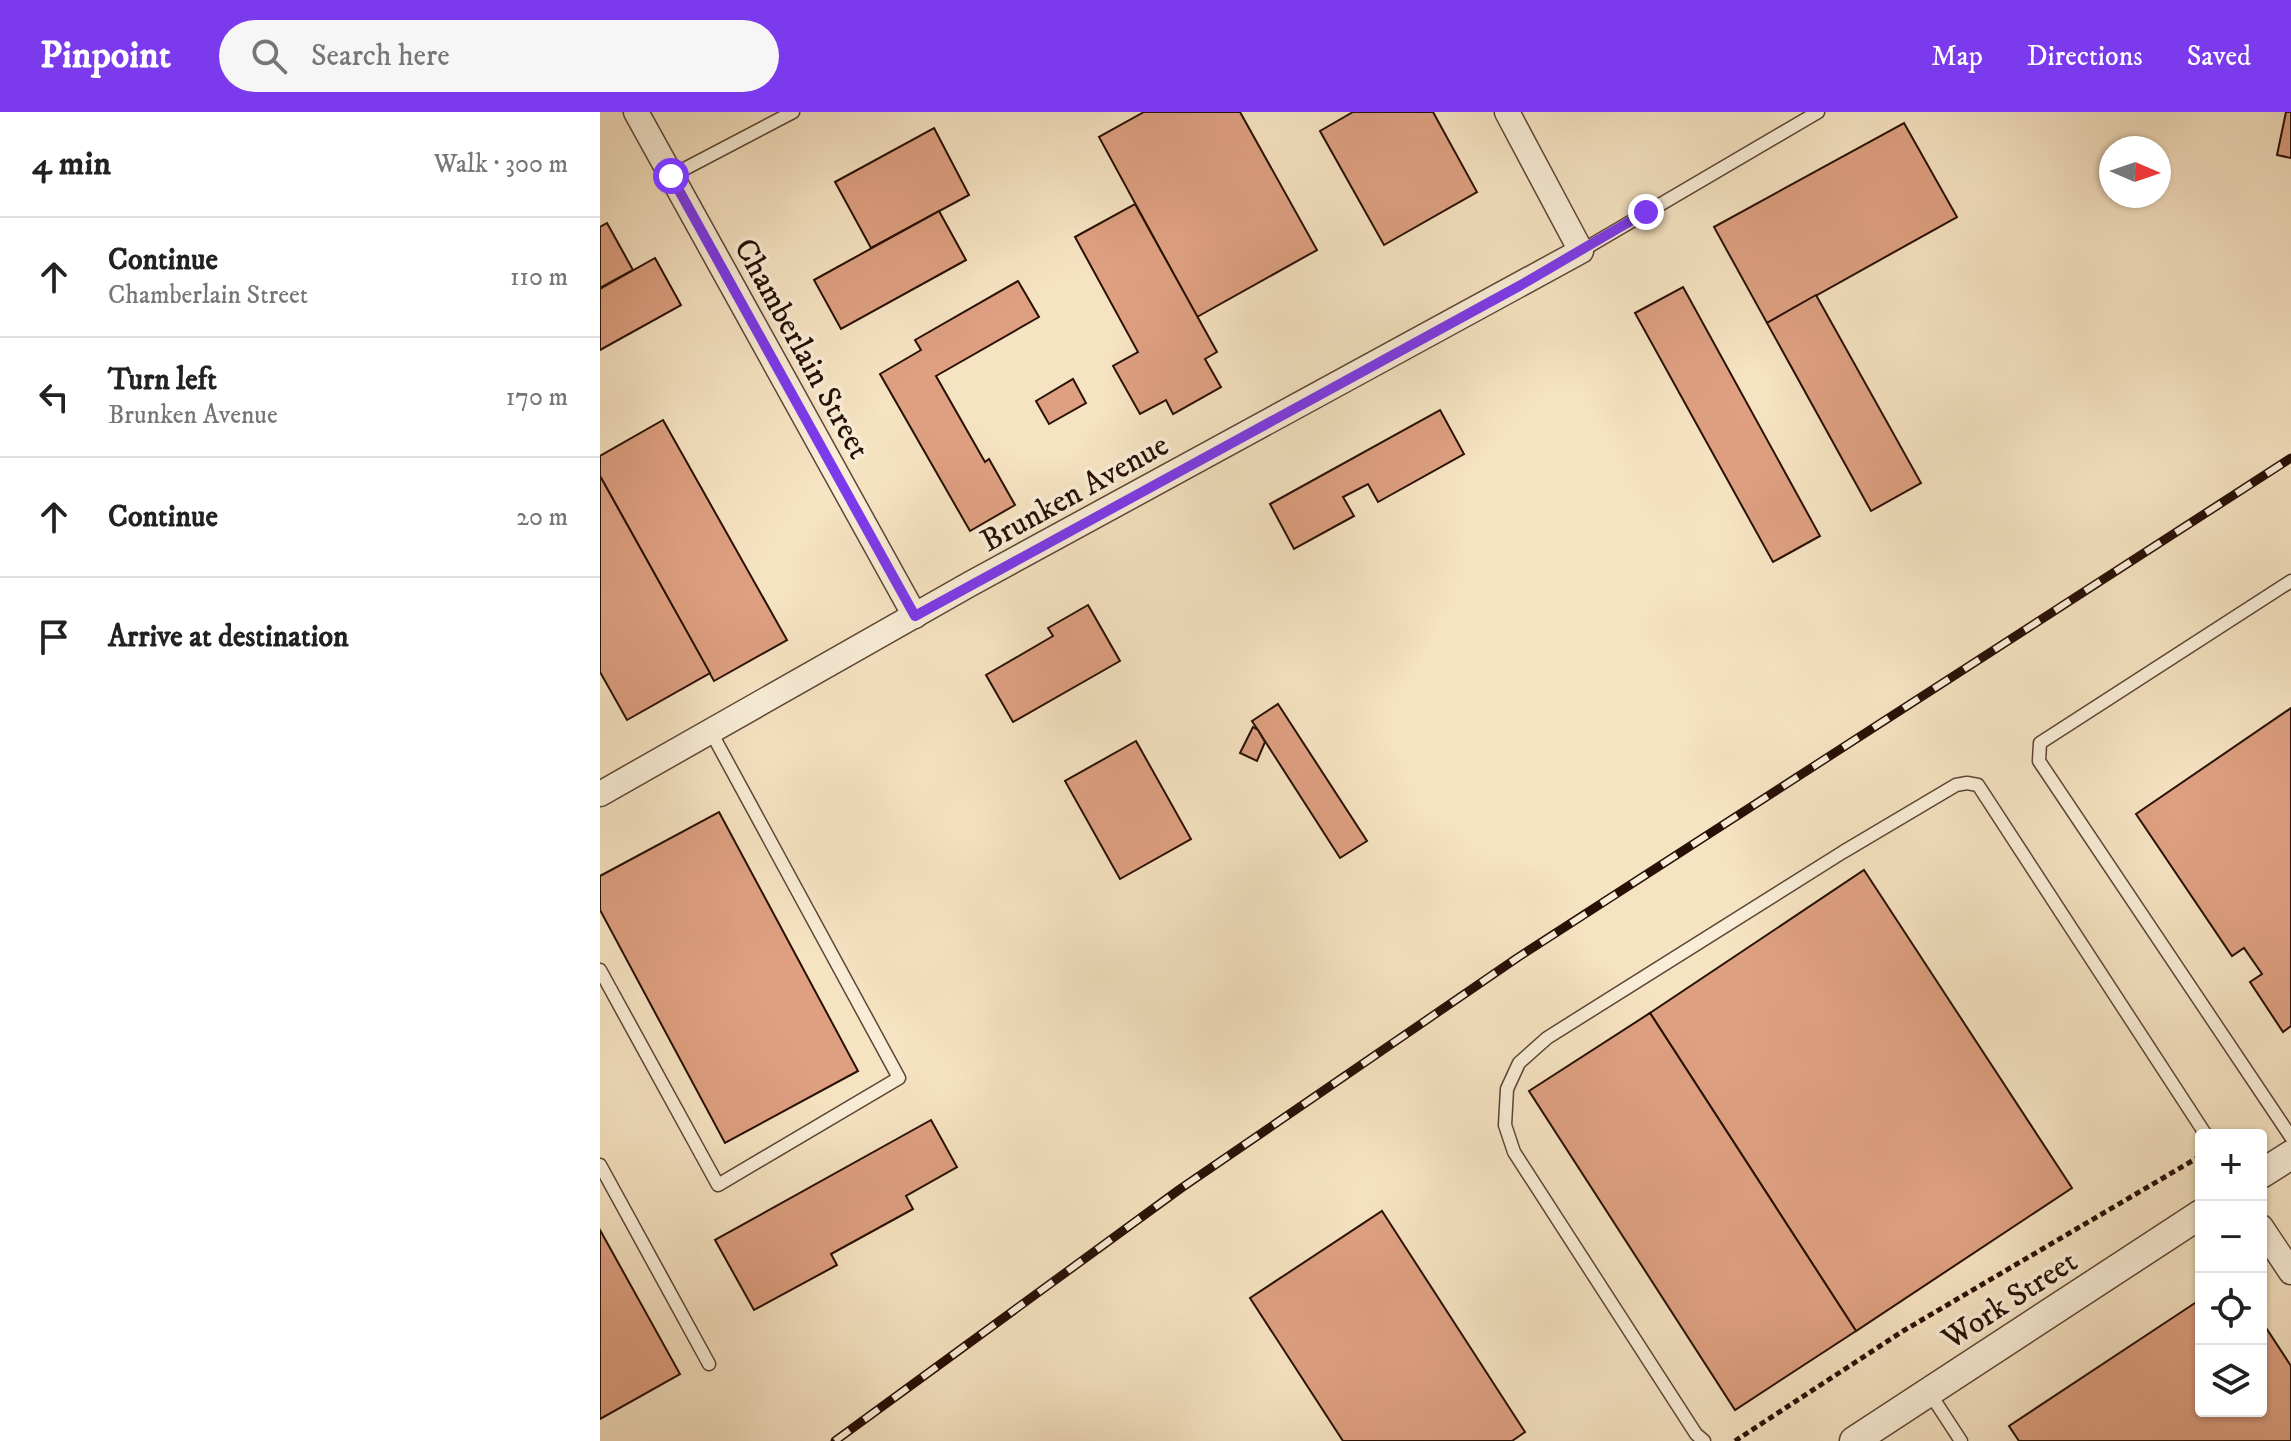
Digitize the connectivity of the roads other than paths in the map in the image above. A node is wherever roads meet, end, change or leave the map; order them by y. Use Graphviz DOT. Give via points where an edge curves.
graph roads {
  1 [pos="636,112"];
  2 [pos="793,112"];
  3 [pos="1818,112"];
  4 [pos="1512,113"];
  5 [pos="671,176"];
  6 [pos="1581,251"];
  7 [pos="2291,581"];
  8 [pos="915,616"];
  9 [pos="711,732"];
  10 [pos="601,790"];
  11 [pos="600,970"];
  12 [pos="2202,1129"];
  13 [pos="2291,1137"];
  14 [pos="2291,1155"];
  15 [pos="600,1165"];
  16 [pos="2267,1170"];
  17 [pos="2195,1218"];
  18 [pos="2267,1236"];
  19 [pos="2291,1272"];
  20 [pos="709,1364"];
  21 [pos="1929,1392"];
  22 [pos="1704,1441"];
  23 [pos="1854,1441"];
  24 [pos="1961,1441"];
  1 -- 5 [label="street, Chamberlain Street"];
  2 -- 5 [label="lane"];
  3 -- 6 [label="lane"];
  4 -- 6 [label="street"];
  5 -- 8 [label="street, Chamberlain Street"];
  6 -- 8 [label="street, Brunken Avenue"];
  7 -- 13 [label="lane" via="2040,743 2039,761"];
  8 -- 9 [label="street, Brunken Avenue"];
  9 -- 10 [label="street, Brunken Avenue"];
  9 -- 11 [label="lane" via="899,1078 718,1185"];
  12 -- 22 [label="lane" via="1978,785 1956,785 1843,852 1547,1038 1519,1063 1507,1089 1505,1125 1514,1152"];
  14 -- 16 [label="street"];
  15 -- 20 [label="lane"];
  17 -- 21 [label="street, Work Street"];
  18 -- 19 [label="street"];
  21 -- 23 [label="street, Work Street"];
  21 -- 24 [label="lane"];
}
